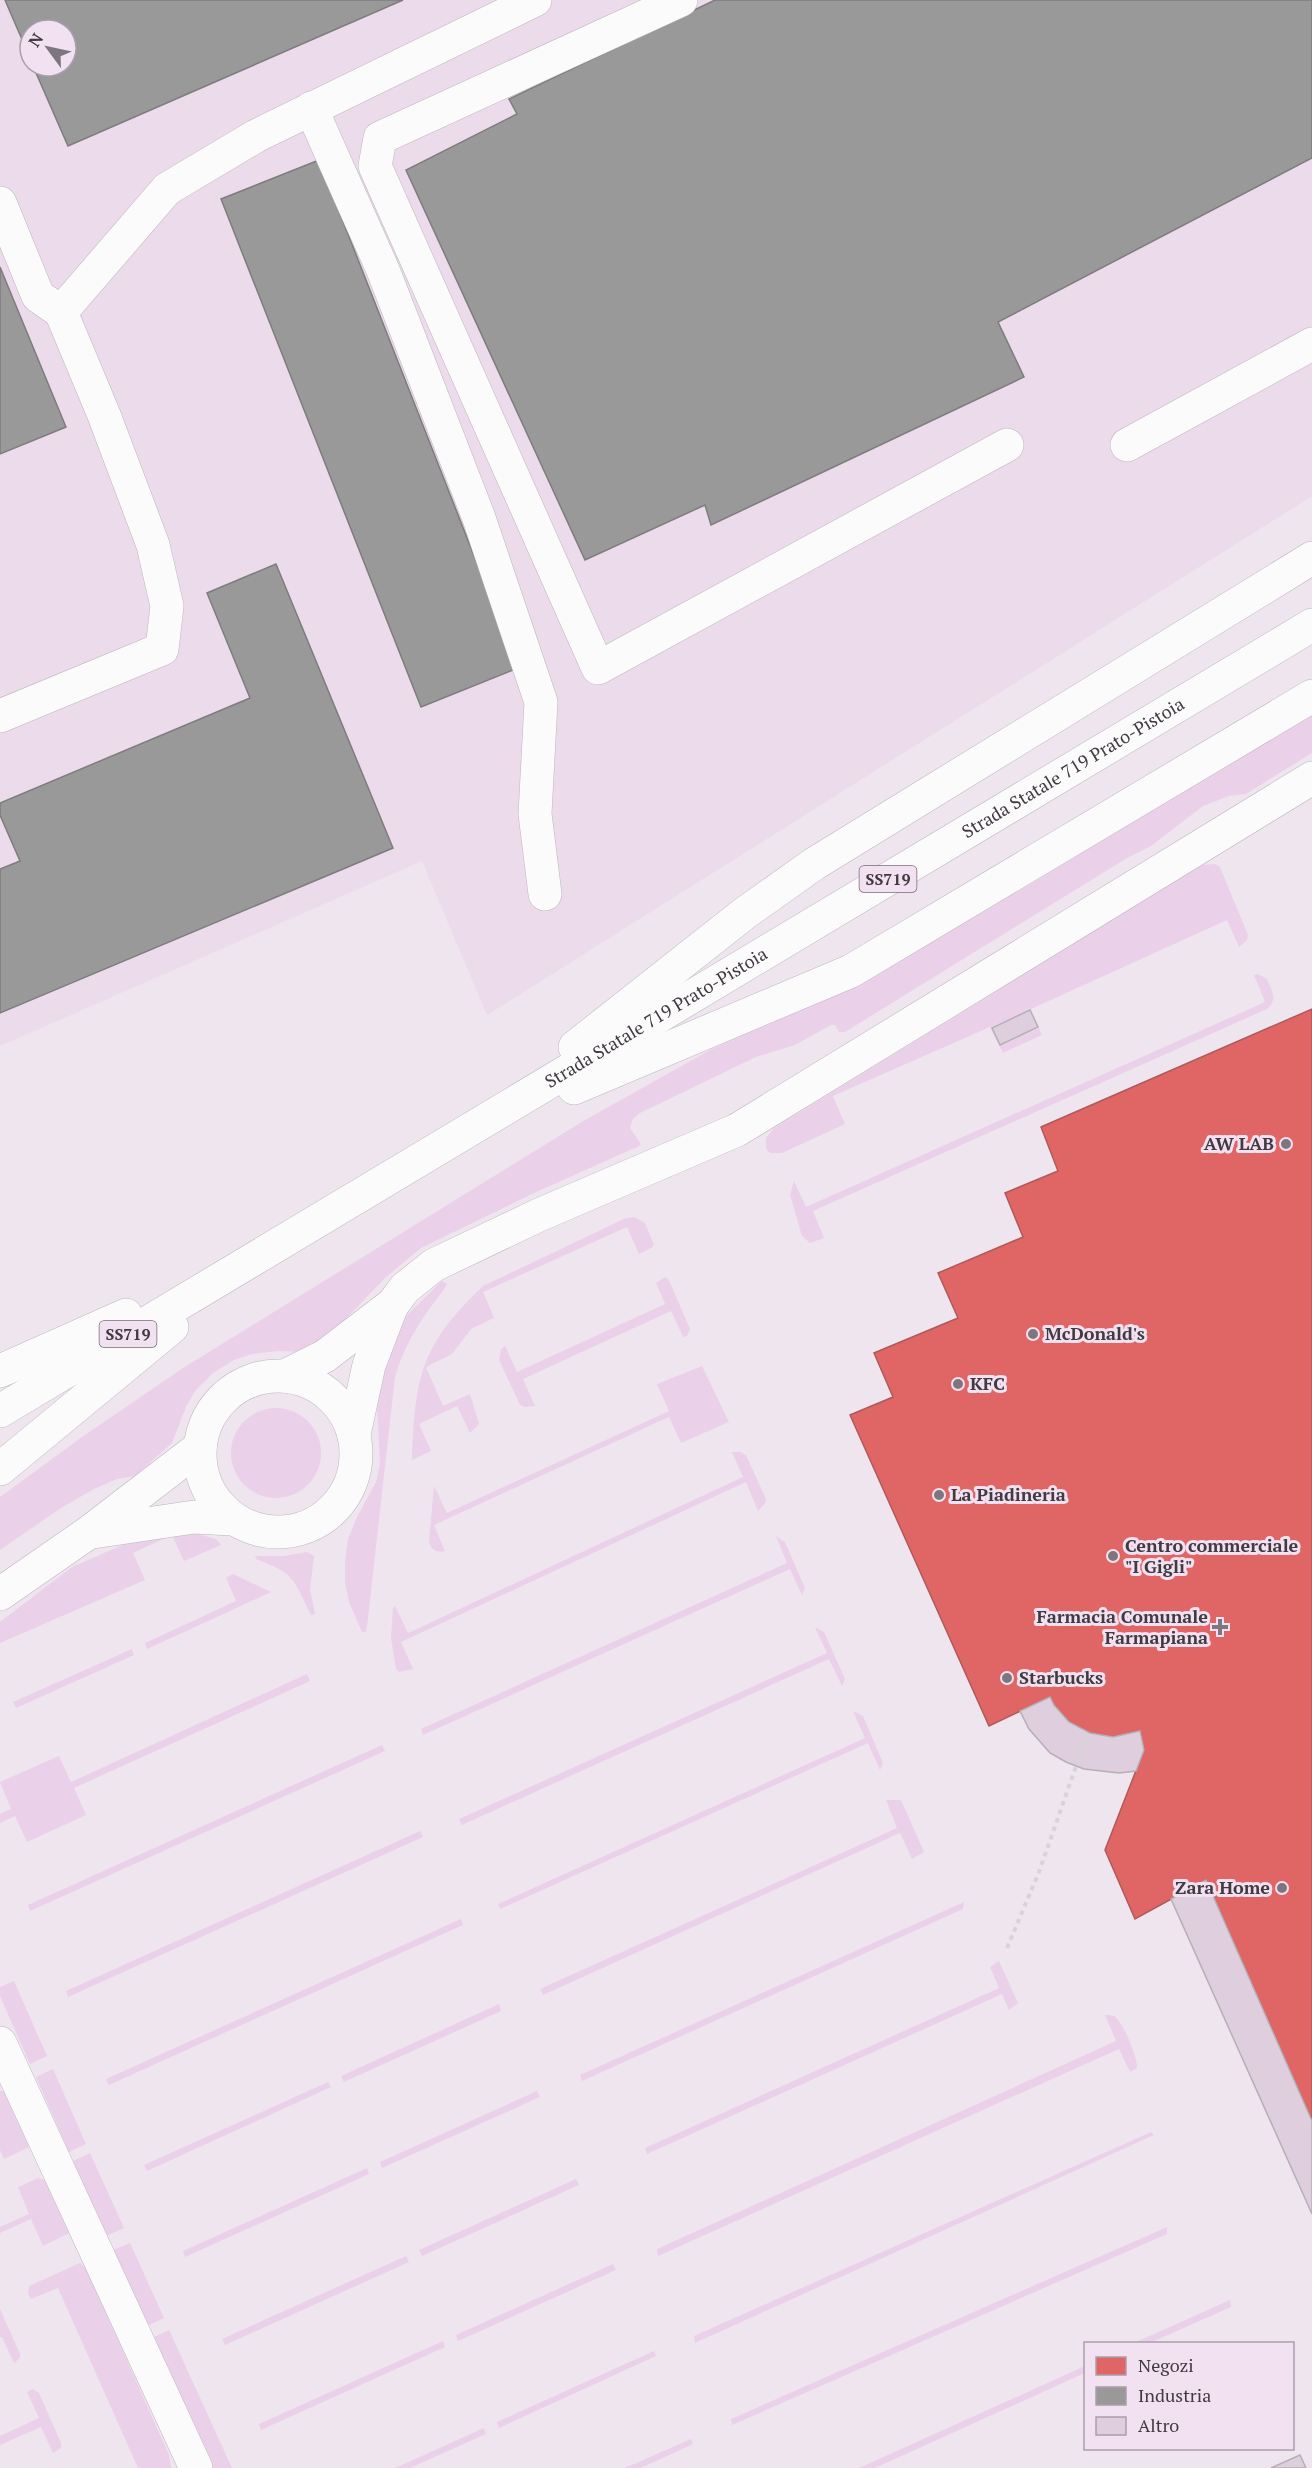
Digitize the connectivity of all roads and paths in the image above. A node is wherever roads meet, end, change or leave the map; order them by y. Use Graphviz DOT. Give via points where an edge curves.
graph roads {
  1 [pos="535,0"];
  2 [pos="681,0"];
  3 [pos="311,108"];
  4 [pos="0,203"];
  5 [pos="61,312"];
  6 [pos="1312,344"];
  7 [pos="1007,445"];
  8 [pos="1126,445"];
  9 [pos="1312,558"];
  10 [pos="1312,625"];
  11 [pos="1312,696"];
  12 [pos="0,716"];
  13 [pos="1312,778"];
  14 [pos="545,894"];
  15 [pos="464,1134"];
  16 [pos="256,1257"];
  17 [pos="393,1304"];
  18 [pos="0,1371"];
  19 [pos="285,1376"];
  20 [pos="0,1411"];
  21 [pos="354,1434"];
  22 [pos="200,1447"];
  23 [pos="0,1469"];
  24 [pos="232,1519"];
  25 [pos="88,1533"];
  26 [pos="0,1594"];
  27 [pos="1087,1735"];
  28 [pos="1007,1948"];
  29 [pos="0,2043"];
  30 [pos="195,2468"];
  1 -- 3 [label="main road"];
  2 -- 7 [label="main road" via="380,138 375,166 598,668"];
  3 -- 5 [label="main road" via="167,189"];
  3 -- 14 [label="main road" via="383,270 479,518 541,702 535,814"];
  4 -- 5 [label="main road" via="38,296"];
  5 -- 12 [label="main road" via="153,545 166,606 162,648"];
  6 -- 8 [label="main road"];
  9 -- 15 [label="main road" via="814,864 745,913"];
  10 -- 15 [label="main road, Strada Statale 719 Prato-Pistoia / SS719"];
  11 -- 15 [label="main road" via="851,971"];
  13 -- 17 [label="main road" via="737,1130 559,1206 434,1265 405,1288"];
  15 -- 16 [label="main road, Strada Statale 719 Prato-Pistoia / SS719"];
  16 -- 18 [label="main road"];
  16 -- 20 [label="main road, Strada Statale 719 Prato-Pistoia / SS719"];
  16 -- 23 [label="main road"];
  17 -- 19 [label="main road" via="325,1356"];
  17 -- 21 [label="main road" via="369,1365"];
  19 -- 21 [label="main road" via="308,1382 328,1394 344,1411"];
  19 -- 22 [label="main road" via="260,1378 238,1387 219,1403 206,1423"];
  21 -- 24 [label="main road" via="356,1458 351,1482 339,1503 321,1520 300,1530 276,1533"];
  22 -- 24 [label="main road" via="206,1486"];
  22 -- 25 [label="main road"];
  24 -- 25 [label="main road" via="194,1517"];
  25 -- 26 [label="main road"];
  27 -- 28 [label="path" via="1039,1872"];
  29 -- 30 [label="main road"];
}
